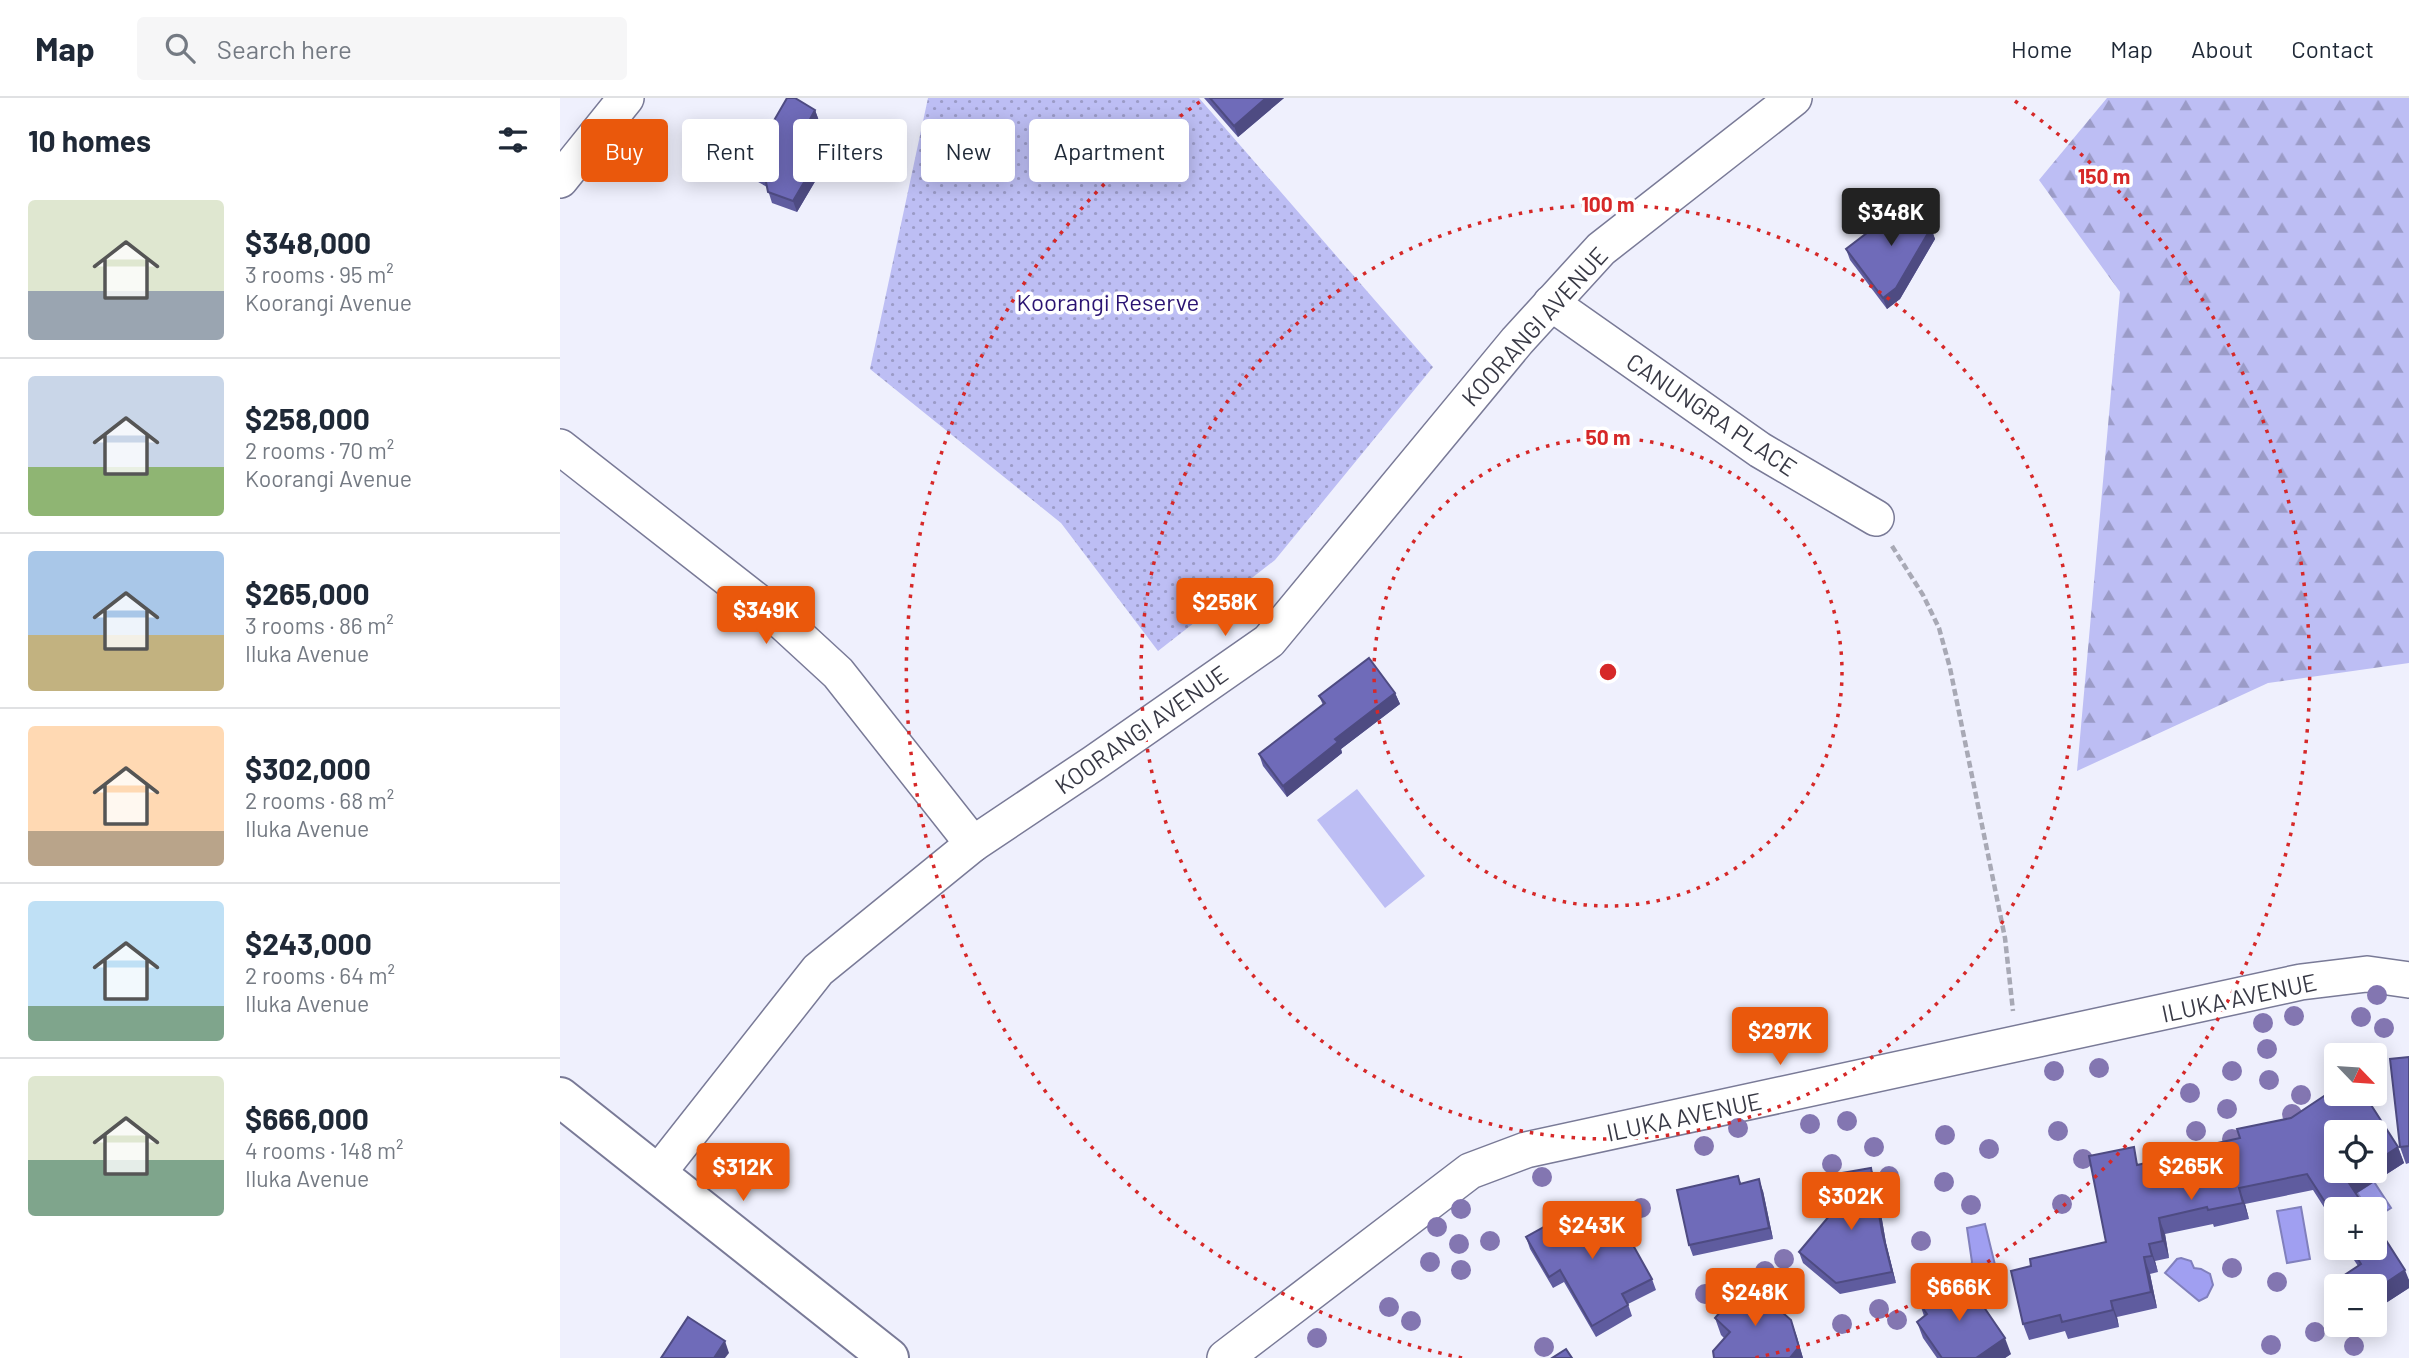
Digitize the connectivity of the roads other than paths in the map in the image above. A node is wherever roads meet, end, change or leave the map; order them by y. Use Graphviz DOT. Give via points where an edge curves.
graph roads {
  1 [pos="626,98"];
  2 [pos="1794,98"];
  3 [pos="560,180"];
  4 [pos="1551,303"];
  5 [pos="560,447"];
  6 [pos="1876,518"];
  7 [pos="973,844"];
  8 [pos="2409,981"];
  9 [pos="560,1097"];
  10 [pos="658,1173"];
  11 [pos="888,1358"];
  12 [pos="1225,1358"];
  1 -- 3 [label="street"];
  2 -- 4 [label="street, KOORANGI AVENUE" via="1601,248"];
  4 -- 6 [label="street, CANUNGRA PLACE" via="1760,450"];
  4 -- 7 [label="street, KOORANGI AVENUE" via="1269,641"];
  5 -- 7 [label="street" via="776,617 838,673"];
  7 -- 10 [label="street, KOORANGI AVENUE" via="818,970"];
  8 -- 12 [label="street, ILUKA AVENUE" via="2367,974 2301,982 1526,1150 1471,1171"];
  9 -- 10 [label="street"];
  10 -- 11 [label="street"];
}
